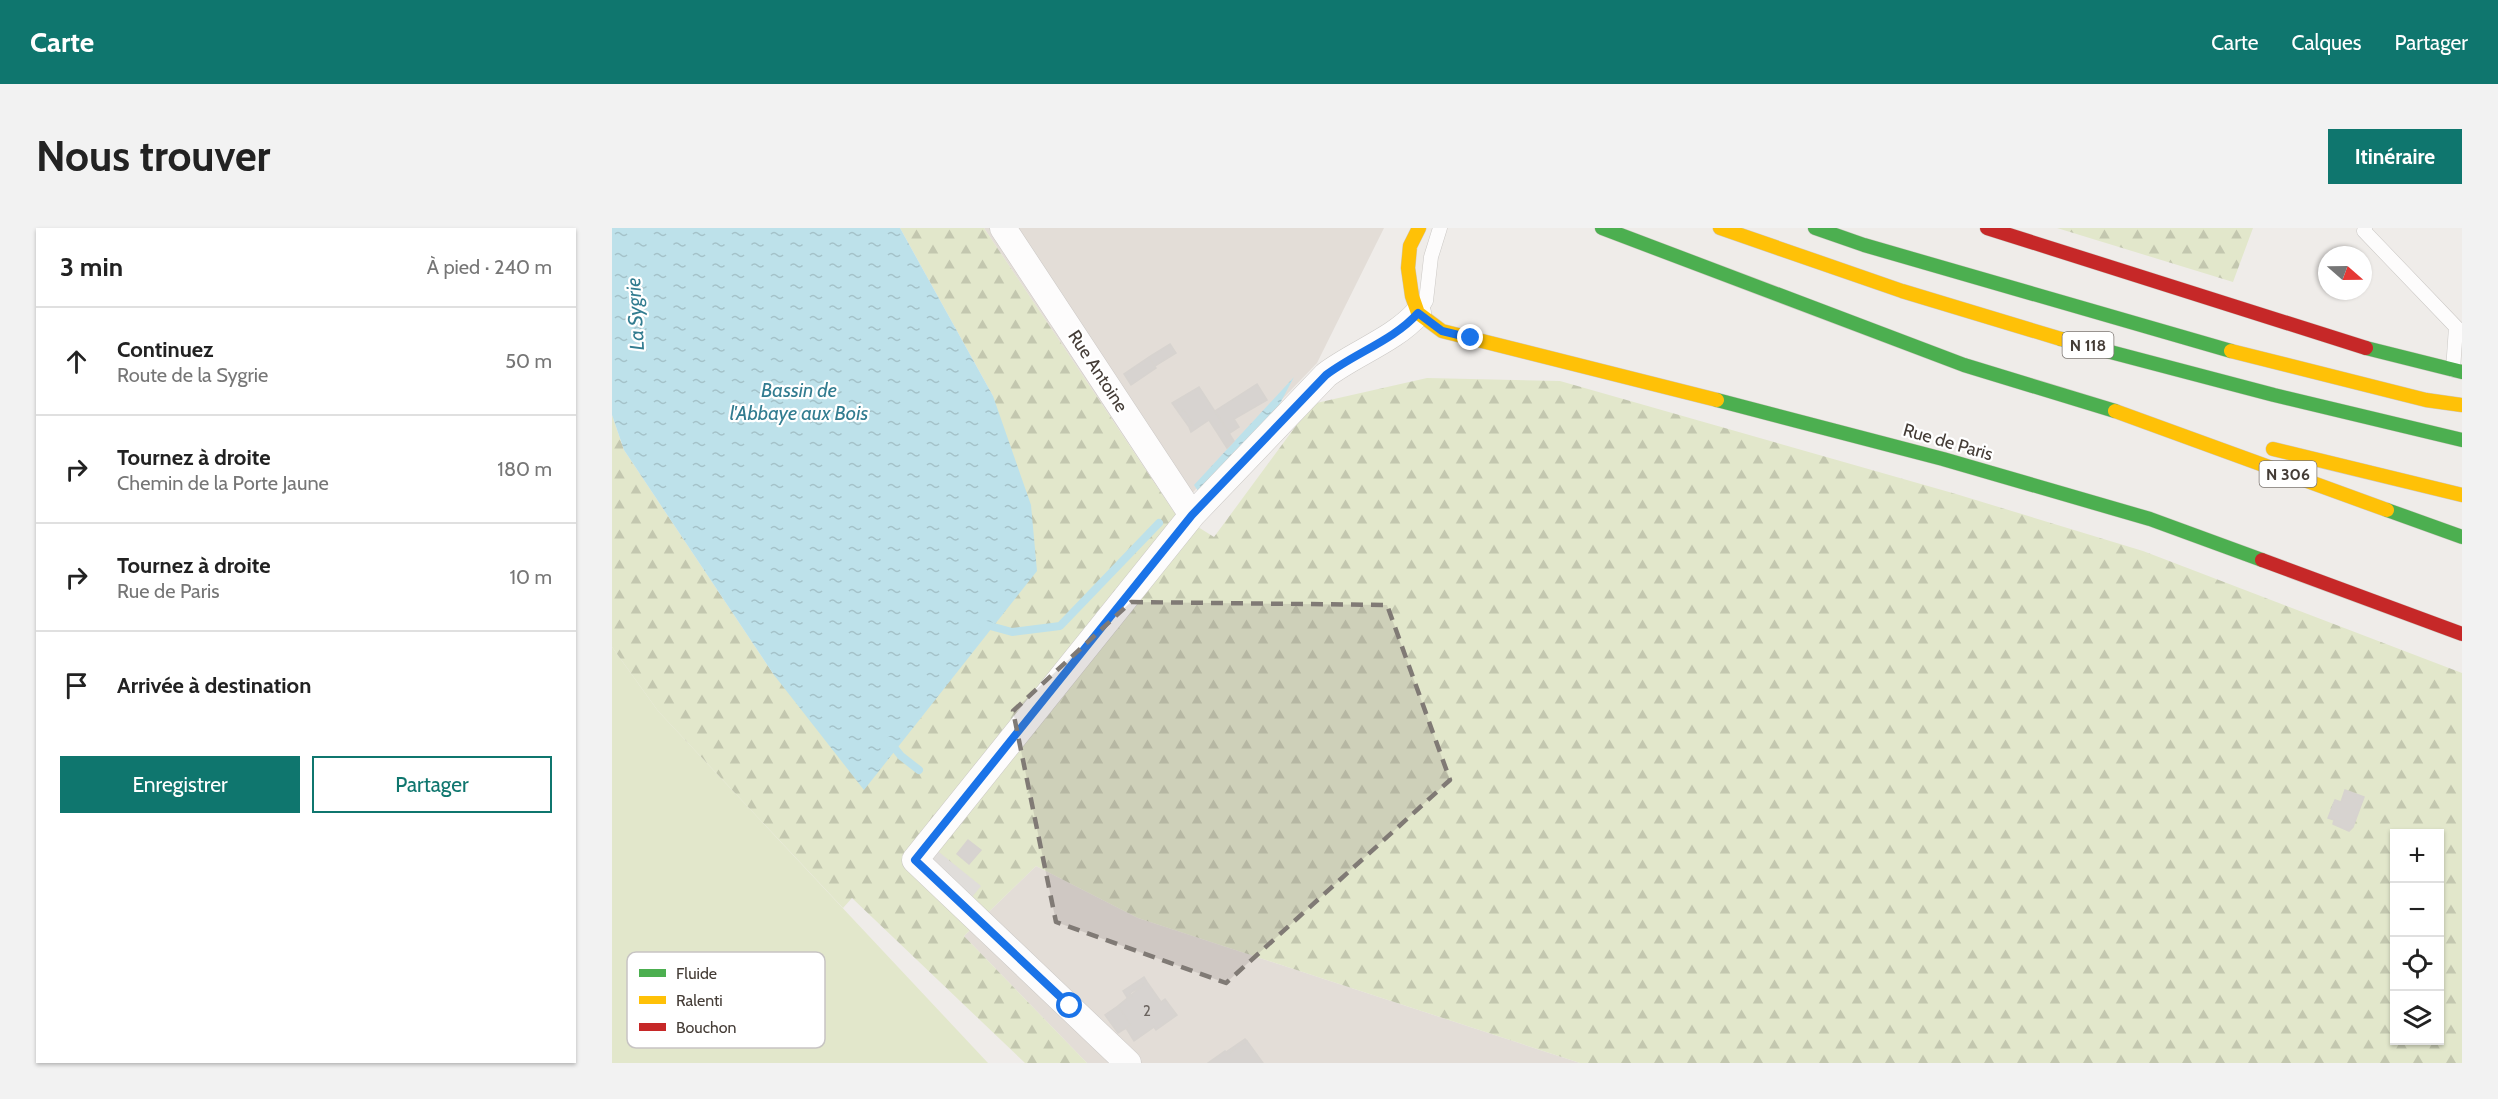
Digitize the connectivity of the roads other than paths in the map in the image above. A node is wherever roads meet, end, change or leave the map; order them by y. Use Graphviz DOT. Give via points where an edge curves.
graph roads {
  1 [pos="1003,228"];
  2 [pos="1440,228"];
  3 [pos="1602,228"];
  4 [pos="1720,228"];
  5 [pos="1815,228"];
  6 [pos="1987,228"];
  7 [pos="2365,228"];
  8 [pos="1414,237"];
  9 [pos="1397,271"];
  10 [pos="1418,313"];
  11 [pos="2458,371"];
  12 [pos="2462,405"];
  13 [pos="2113,410"];
  14 [pos="2462,440"];
  15 [pos="2241,441"];
  16 [pos="2264,447"];
  17 [pos="2462,495"];
  18 [pos="1192,515"];
  19 [pos="2462,537"];
  20 [pos="2462,634"];
  21 [pos="1128,1063"];
  1 -- 18 [label="street, Rue Antoine"];
  2 -- 10 [label="lane" via="1431,257 1426,301"];
  3 -- 13 [label="main road" via="1964,365"];
  4 -- 14 [label="main road, N 118" via="1953,306 2204,376"];
  5 -- 12 [label="main road" via="2261,360"];
  6 -- 11 [label="main road" via="2367,348"];
  7 -- 11 [label="lane" via="2456,327"];
  8 -- 9 [label="street"];
  8 -- 10 [label="main road" via="1408,268"];
  10 -- 18 [label="street" via="1406,326 1326,375"];
  10 -- 20 [label="main road, Rue de Paris" via="1442,331 1932,456 2150,519"];
  13 -- 15 [label="main road"];
  13 -- 19 [label="main road, N 306"];
  16 -- 17 [label="main road"];
  18 -- 21 [label="street" via="915,860"];
}
